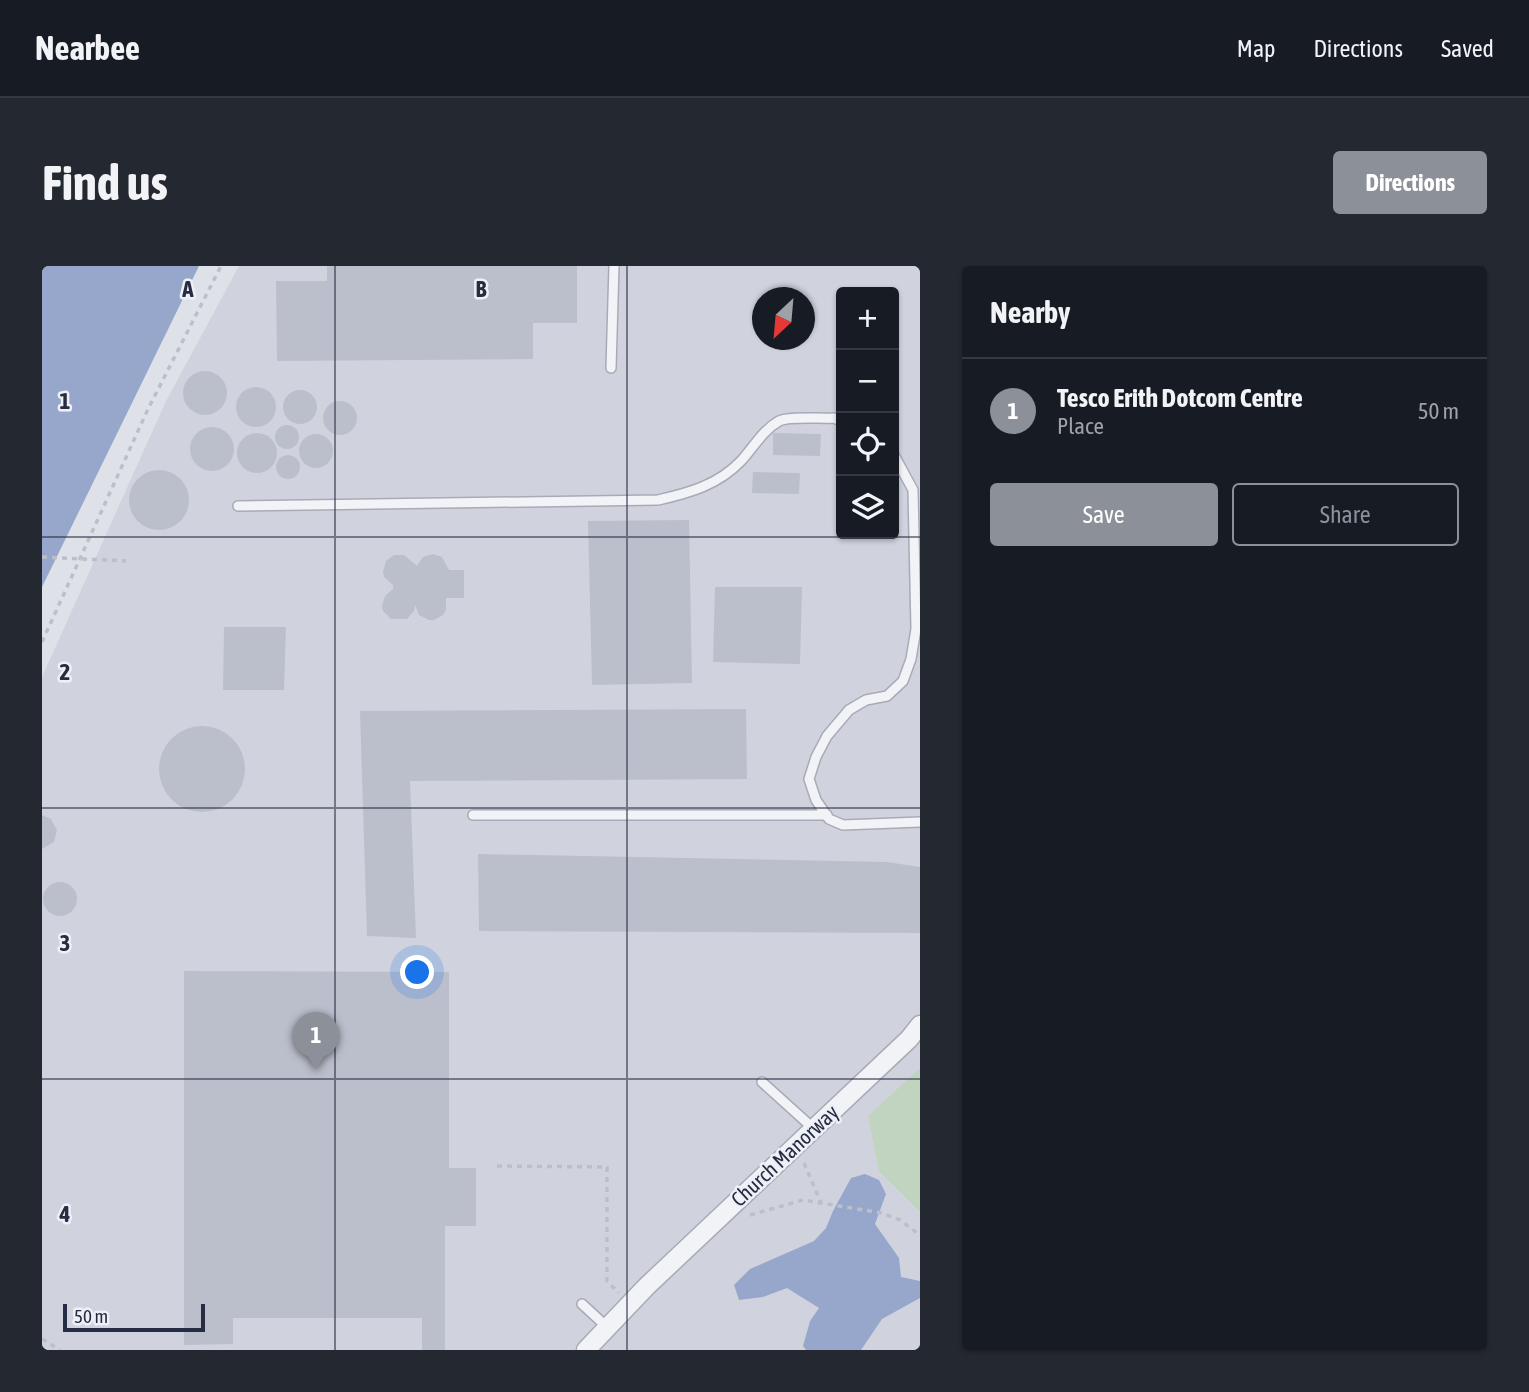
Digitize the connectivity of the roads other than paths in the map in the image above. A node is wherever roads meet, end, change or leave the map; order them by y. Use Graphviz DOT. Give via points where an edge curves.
graph roads {
  1 [pos="614,266"];
  2 [pos="611,368"];
  3 [pos="836,419"];
  4 [pos="899,464"];
  5 [pos="238,506"];
  6 [pos="473,815"];
  7 [pos="827,815"];
  8 [pos="920,822"];
  9 [pos="920,1025"];
  10 [pos="762,1082"];
  11 [pos="814,1129"];
  12 [pos="582,1304"];
  13 [pos="608,1328"];
  14 [pos="586,1350"];
  1 -- 2 [label="lane"];
  3 -- 5 [label="lane" via="781,420 713,484 658,500"];
  4 -- 7 [label="lane" via="913,490 916,629 911,659 902,681 887,696 849,709 827,736 809,779"];
  6 -- 7 [label="lane"];
  7 -- 8 [label="lane" via="843,825"];
  9 -- 11 [label="street, Church Manorway"];
  10 -- 11 [label="lane"];
  11 -- 13 [label="street, Church Manorway"];
  12 -- 13 [label="lane"];
  13 -- 14 [label="street, Church Manorway"];
}
